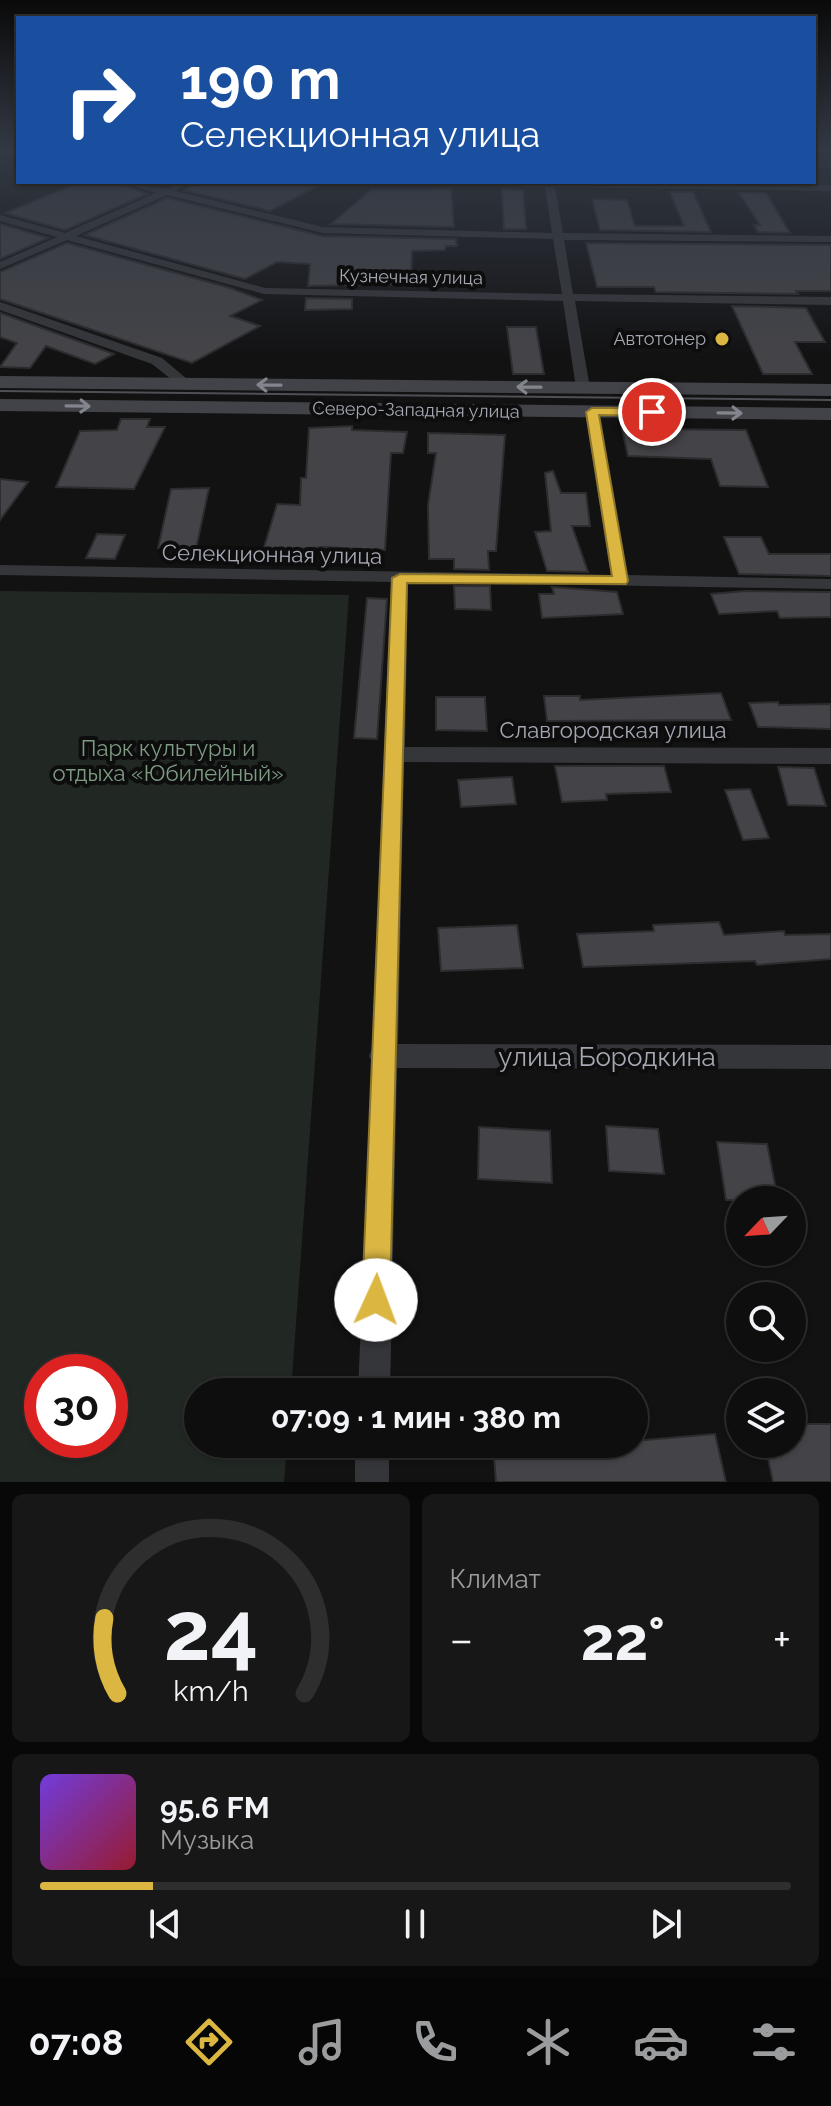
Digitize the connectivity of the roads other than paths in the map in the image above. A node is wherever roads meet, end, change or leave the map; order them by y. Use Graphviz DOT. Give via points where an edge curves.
graph roads {
  1 [pos="4,219"];
  2 [pos="104,219"];
  3 [pos="278,219"];
  4 [pos="556,219"];
  5 [pos="66,236"];
  6 [pos="560,236"];
  7 [pos="831,239"];
  8 [pos="13,251"];
  9 [pos="25,255"];
  10 [pos="0,266"];
  11 [pos="568,297"];
  12 [pos="831,301"];
  13 [pos="0,306"];
  14 [pos="0,382"];
  15 [pos="186,384"];
  16 [pos="583,388"];
  17 [pos="831,390"];
  18 [pos="0,405"];
  19 [pos="592,412"];
  20 [pos="831,414"];
  21 [pos="0,570"];
  22 [pos="400,578"];
  23 [pos="620,581"];
  24 [pos="831,584"];
  25 [pos="394,754"];
  26 [pos="831,756"];
  27 [pos="382,1056"];
  28 [pos="831,1057"];
  29 [pos="374,1378"];
  30 [pos="372,1458"];
  31 [pos="372,1482"];
  1 -- 5 [label="street, Кузнечная улица"];
  2 -- 5 [label="street"];
  3 -- 6 [label="street" via="323,230"];
  4 -- 6 [label="street"];
  5 -- 9 [label="street"];
  5 -- 11 [label="street, Кузнечная улица" via="264,291"];
  6 -- 7 [label="street"];
  6 -- 11 [label="street"];
  8 -- 9 [label="street"];
  9 -- 10 [label="street"];
  11 -- 12 [label="street, Кузнечная улица"];
  11 -- 16 [label="street"];
  13 -- 15 [label="street" via="157,361"];
  14 -- 15 [label="main road, Северо-Западная улица"];
  16 -- 15 [label="main road, Северо-Западная улица, one-way"];
  16 -- 17 [label="main road, Северо-Западная улица"];
  18 -- 19 [label="main road, Северо-Западная улица, one-way"];
  19 -- 20 [label="main road, Северо-Западная улица, one-way"];
  19 -- 23 [label="street"];
  21 -- 22 [label="street, Селекционная улица"];
  22 -- 23 [label="street, Селекционная улица"];
  22 -- 25 [label="street"];
  23 -- 24 [label="street, Селекционная улица"];
  25 -- 26 [label="street, Славгородская улица"];
  25 -- 27 [label="street"];
  27 -- 28 [label="street, улица Бородкина"];
  27 -- 29 [label="street"];
  30 -- 31 [label="street"];
}
